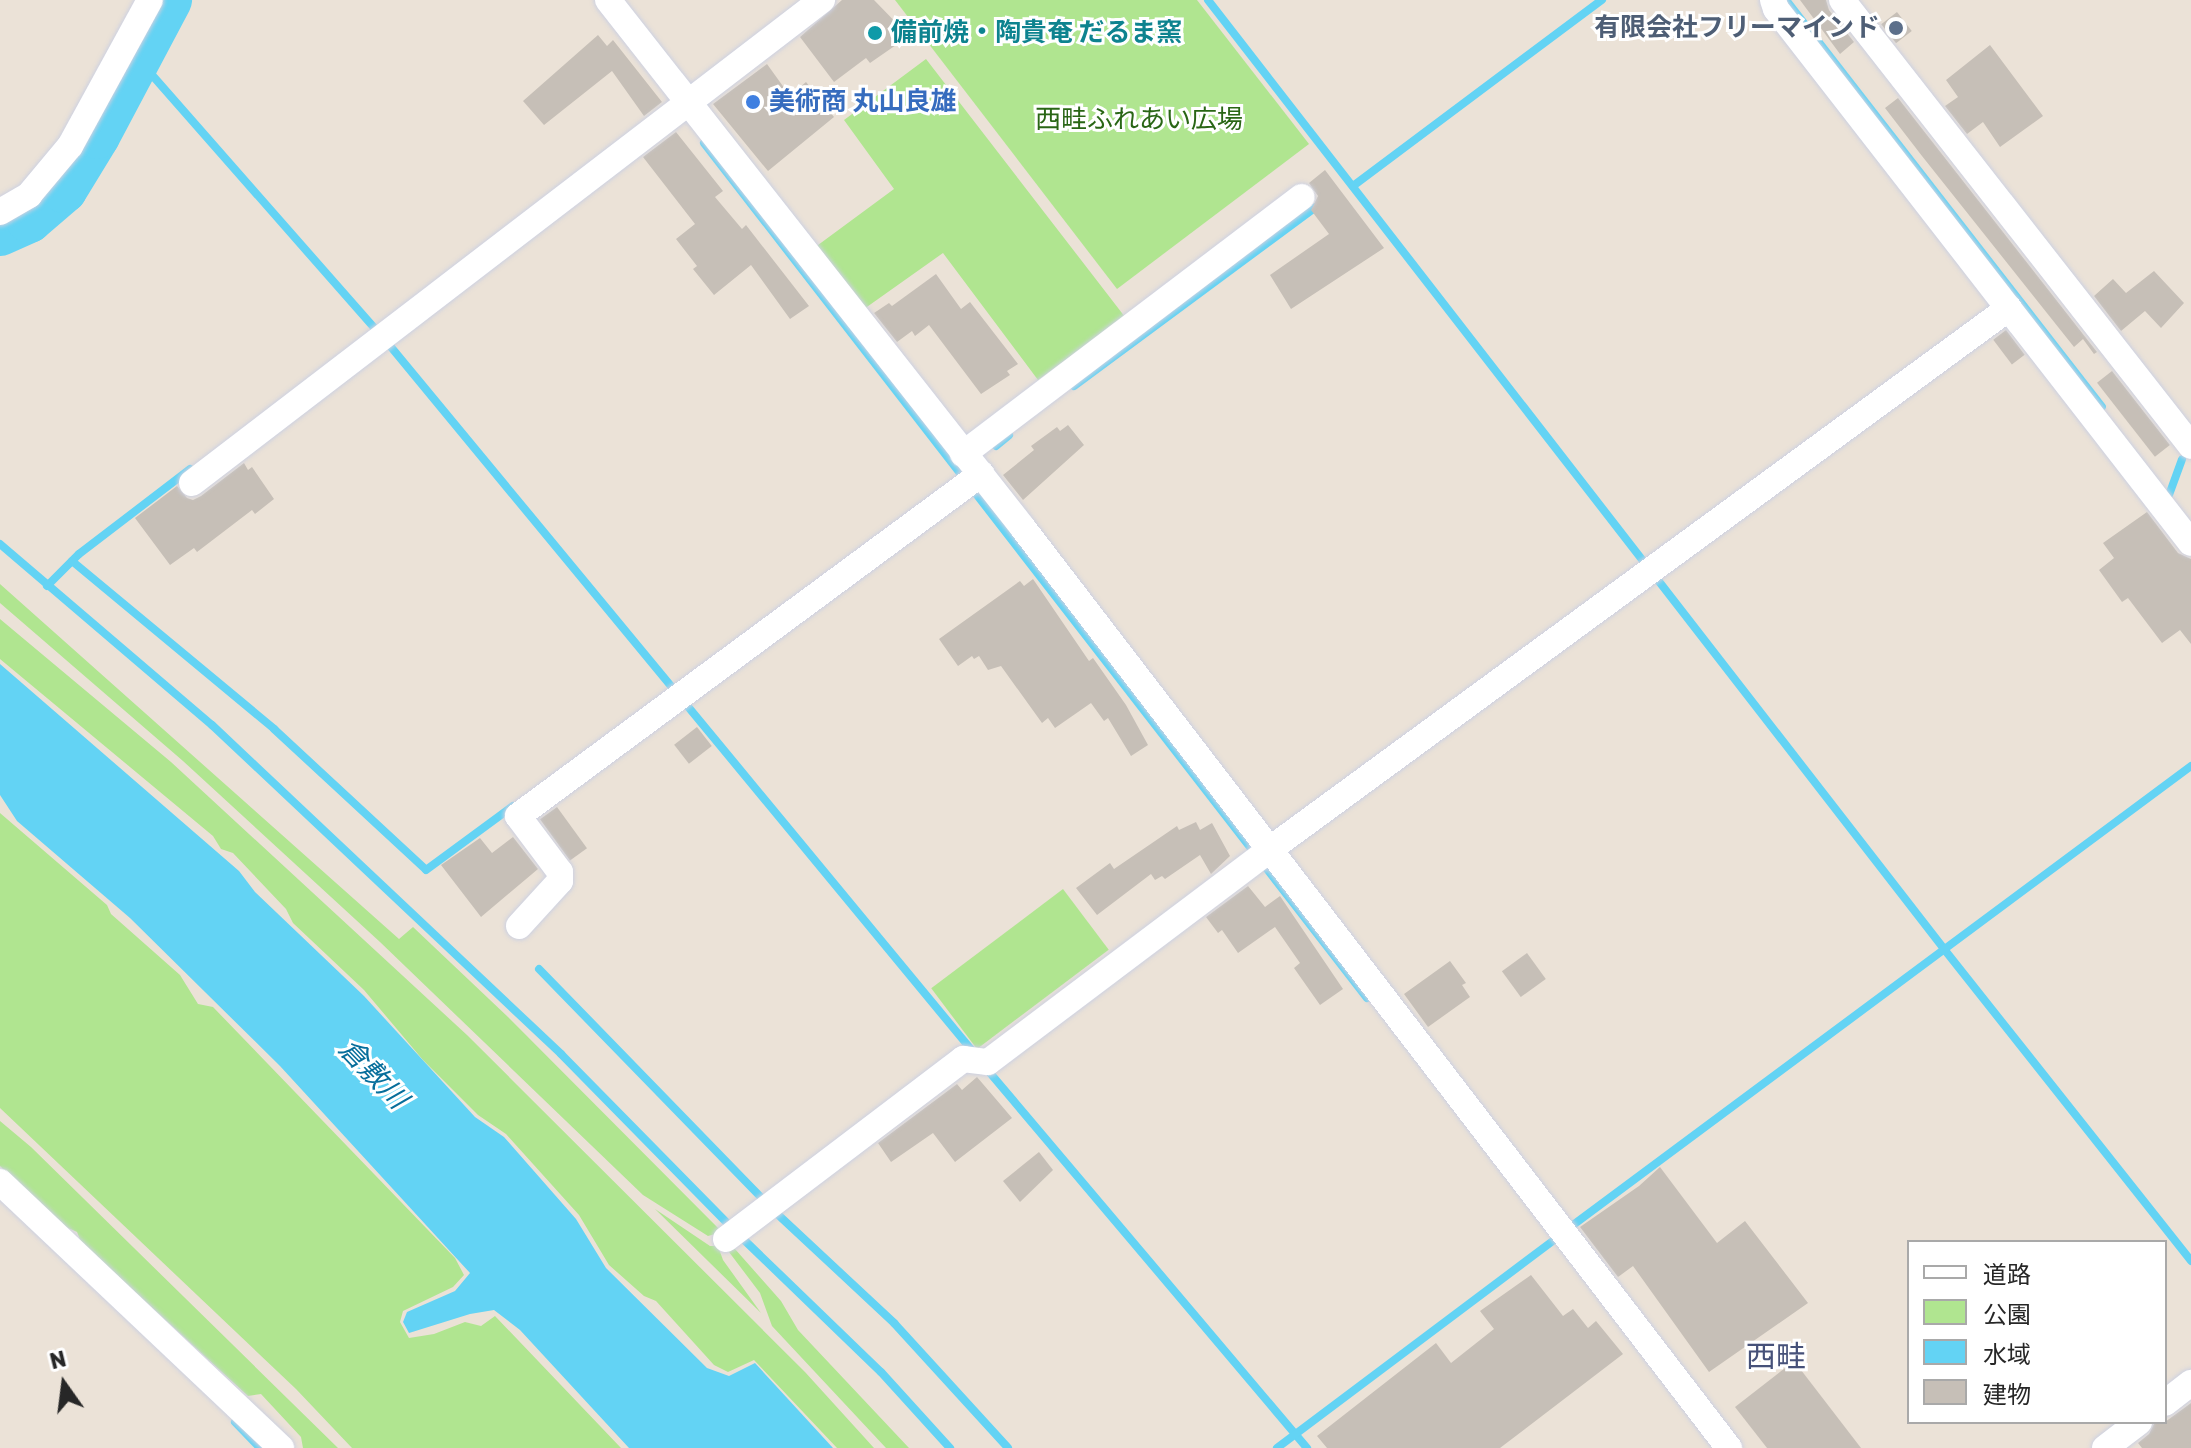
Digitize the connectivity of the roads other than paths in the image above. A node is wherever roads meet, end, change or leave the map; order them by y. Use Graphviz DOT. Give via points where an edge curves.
graph roads {
  1 [pos="150,0"];
  2 [pos="608,0"];
  3 [pos="822,0"];
  4 [pos="1773,0"];
  5 [pos="1842,0"];
  6 [pos="687,104"];
  7 [pos="1302,197"];
  8 [pos="0,212"];
  9 [pos="2007,305"];
  10 [pos="2191,446"];
  11 [pos="963,454"];
  12 [pos="972,480"];
  13 [pos="192,483"];
  14 [pos="2191,543"];
  15 [pos="1262,855"];
  16 [pos="519,926"];
  17 [pos="0,1182"];
  18 [pos="734,1232"];
  19 [pos="2191,1383"];
  20 [pos="2167,1401"];
  21 [pos="2136,1424"];
  22 [pos="281,1448"];
  23 [pos="1729,1448"];
  24 [pos="2105,1448"];
  1 -- 8 [label="street" via="70,146 29,195"];
  2 -- 6 [label="street"];
  3 -- 6 [label="street"];
  4 -- 9 [label="street"];
  5 -- 10 [label="street"];
  6 -- 11 [label="street"];
  6 -- 13 [label="street"];
  7 -- 11 [label="street"];
  9 -- 14 [label="street"];
  9 -- 15 [label="street"];
  11 -- 12 [label="street"];
  12 -- 15 [label="street"];
  12 -- 16 [label="street" via="518,816 560,872 560,881"];
  15 -- 18 [label="street"];
  15 -- 23 [label="street"];
  17 -- 22 [label="street"];
  19 -- 20 [label="street"];
  21 -- 24 [label="street"];
}
